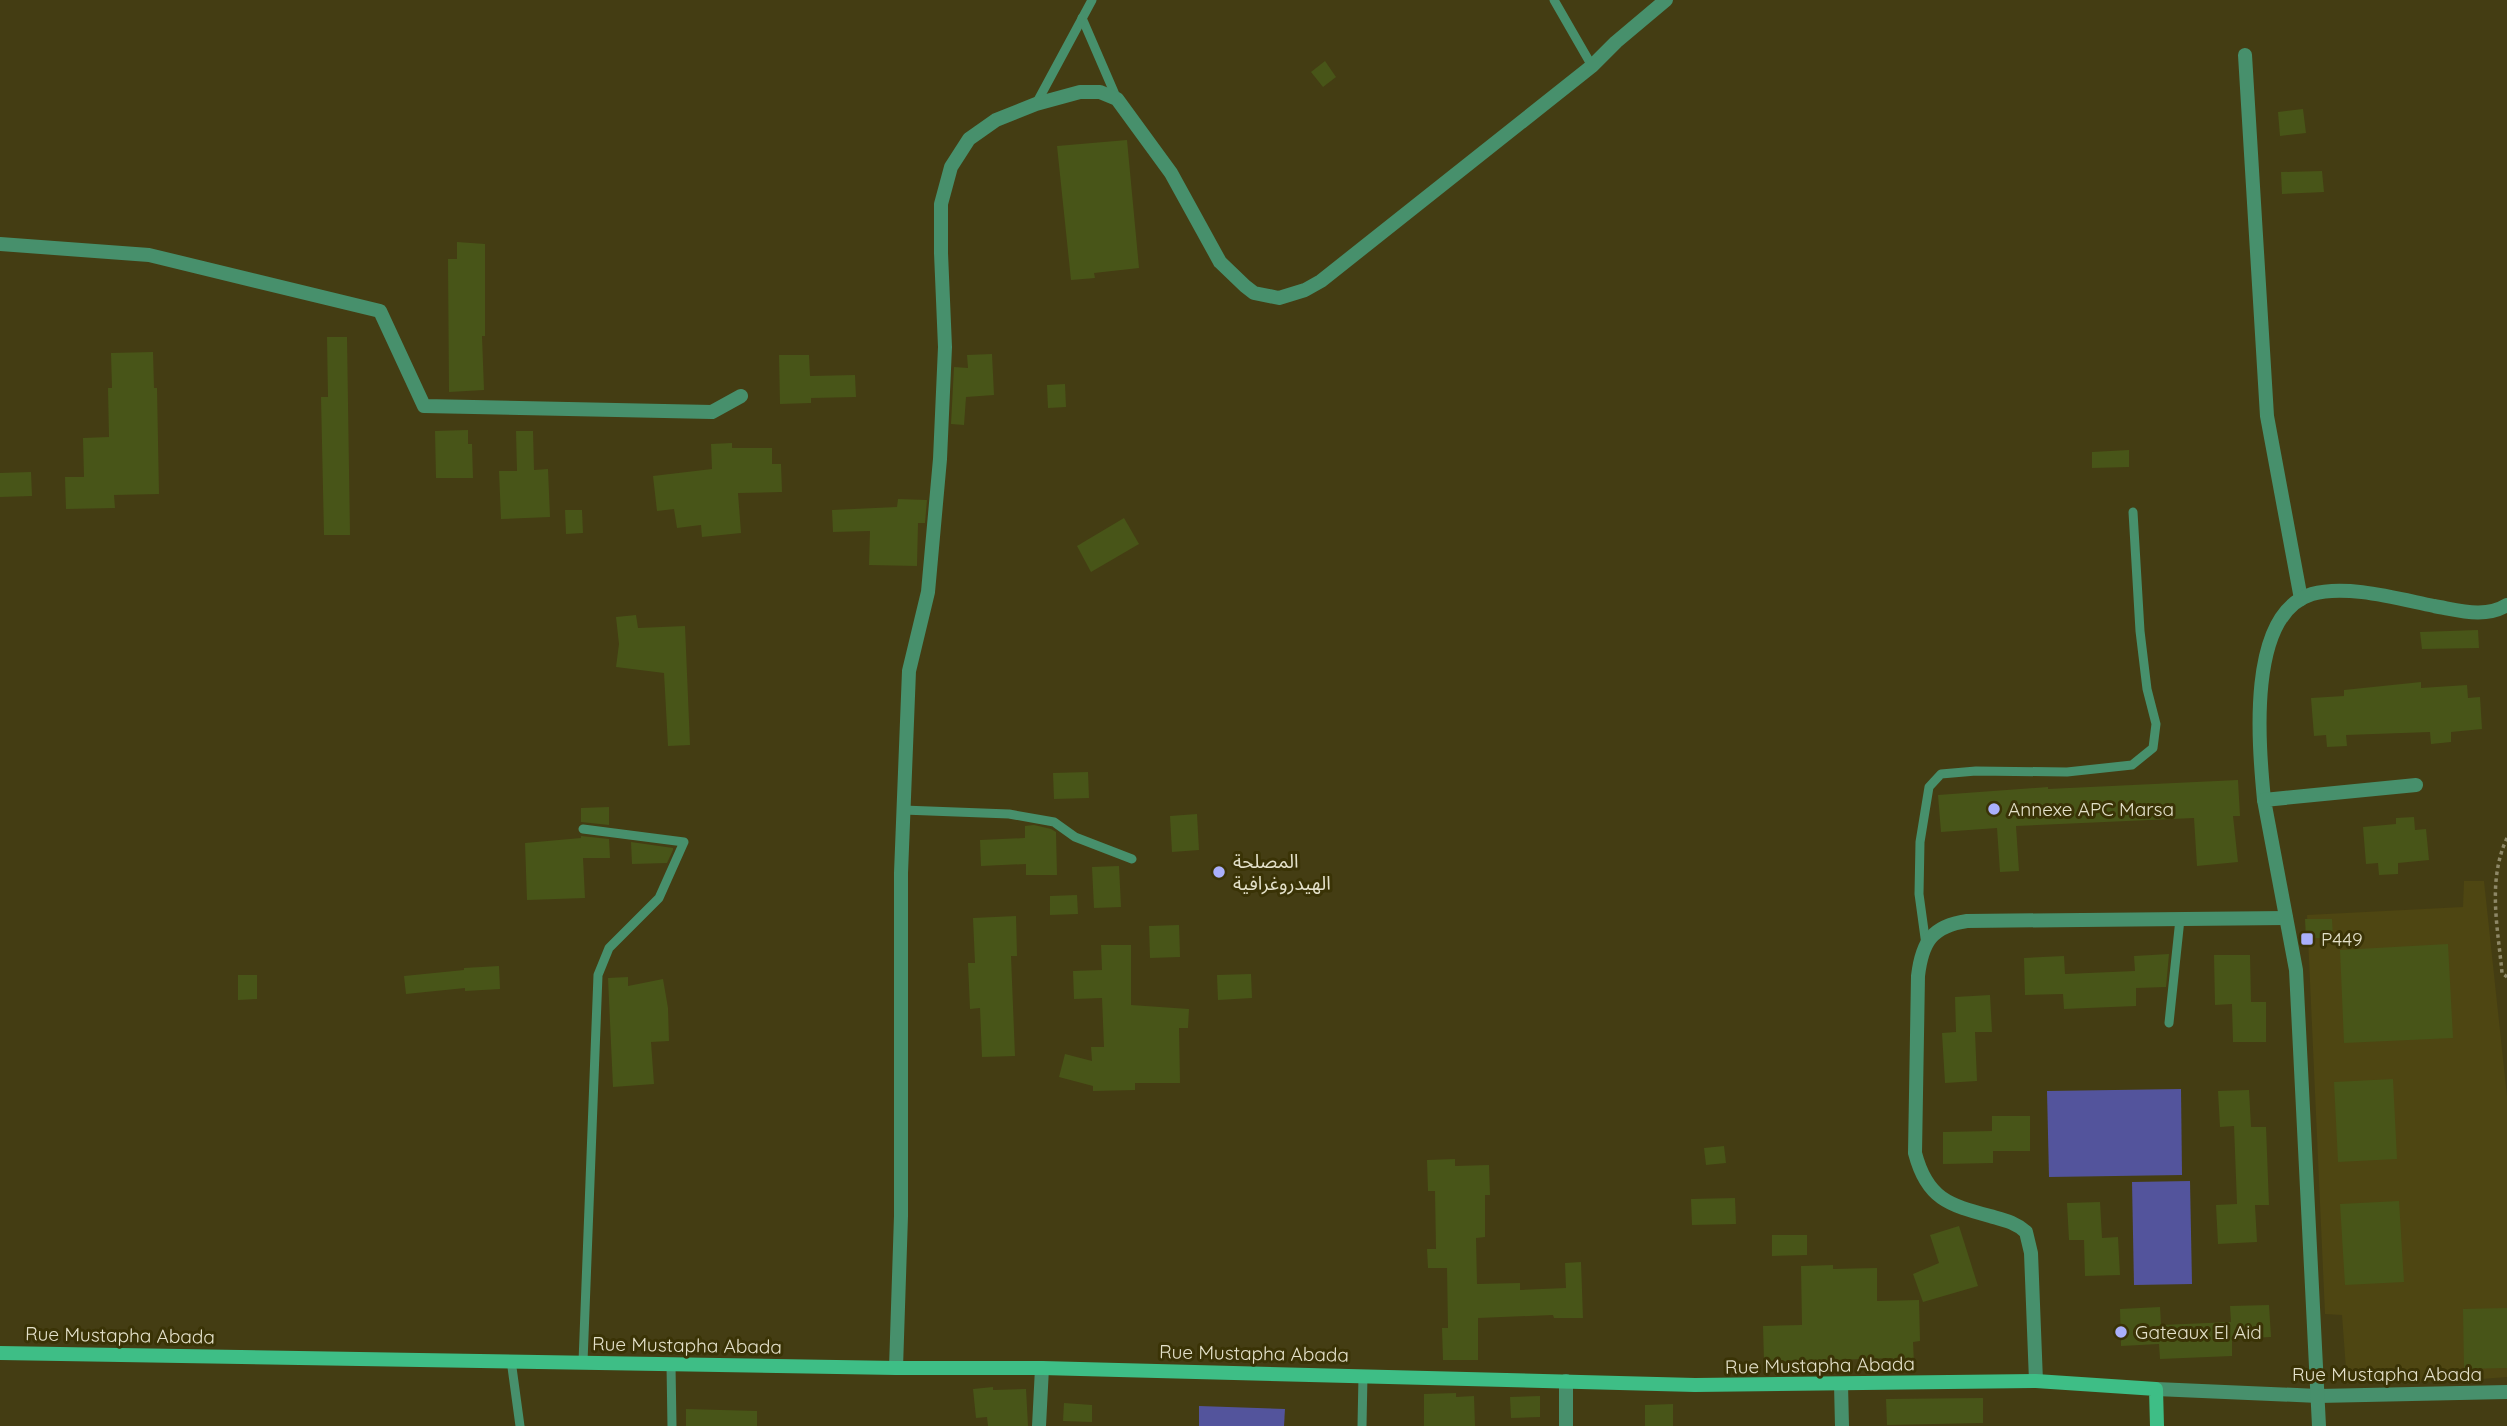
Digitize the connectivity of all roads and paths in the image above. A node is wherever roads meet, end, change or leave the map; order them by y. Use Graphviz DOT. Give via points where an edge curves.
graph roads {
  1 [pos="1092,0"];
  2 [pos="1554,0"];
  3 [pos="1666,0"];
  4 [pos="1082,18"];
  5 [pos="2245,55"];
  6 [pos="1592,66"];
  7 [pos="1116,99"];
  8 [pos="1036,104"];
  9 [pos="0,244"];
  10 [pos="741,396"];
  11 [pos="2133,512"];
  12 [pos="2301,599"];
  13 [pos="2507,605"];
  14 [pos="2416,785"];
  15 [pos="2264,800"];
  16 [pos="903,810"];
  17 [pos="583,829"];
  18 [pos="2507,838"];
  19 [pos="1132,859"];
  20 [pos="2286,918"];
  21 [pos="2180,919"];
  22 [pos="1926,944"];
  23 [pos="2507,977"];
  24 [pos="2169,1023"];
  25 [pos="0,1353"];
  26 [pos="511,1360"];
  27 [pos="583,1362"];
  28 [pos="671,1365"];
  29 [pos="896,1368"];
  30 [pos="1042,1368"];
  31 [pos="1363,1375"];
  32 [pos="1566,1381"];
  33 [pos="2036,1381"];
  34 [pos="1841,1384"];
  35 [pos="2156,1389"];
  36 [pos="2507,1392"];
  37 [pos="2318,1396"];
  38 [pos="520,1426"];
  39 [pos="672,1426"];
  40 [pos="1039,1426"];
  41 [pos="1362,1426"];
  42 [pos="1566,1426"];
  43 [pos="1842,1426"];
  44 [pos="2157,1426"];
  45 [pos="2319,1426"];
  1 -- 4 [label="lane"];
  2 -- 6 [label="lane"];
  3 -- 6 [label="street"];
  4 -- 7 [label="lane"];
  4 -- 8 [label="lane"];
  5 -- 12 [label="street" via="2267,416"];
  6 -- 7 [label="street" via="1321,281 1279,298 1254,293 1220,262 1171,173"];
  7 -- 8 [label="street" via="1100,92 1080,92"];
  8 -- 16 [label="street" via="996,120 969,139 951,167 941,204 945,347 940,458 928,592 909,671"];
  9 -- 10 [label="street" via="149,254 380,311 424,406 712,412"];
  11 -- 22 [label="lane" via="2140,631 2156,724 2153,748 2132,765 2067,772 1941,774 1929,788 1920,842 1919,894"];
  12 -- 13 [label="street" via="2344,592 2470,612 2494,612"];
  12 -- 15 [label="street" via="2278,623 2264,667 2258,716"];
  14 -- 15 [label="street"];
  15 -- 20 [label="street"];
  16 -- 19 [label="lane" via="1009,814 1055,822 1075,837"];
  16 -- 29 [label="street"];
  17 -- 27 [label="lane" via="684,842 659,898 609,948 598,975"];
  18 -- 23 [label="path" via="2494,891 2502,973"];
  20 -- 21 [label="street"];
  20 -- 37 [label="street" via="2296,970"];
  21 -- 22 [label="street" via="1967,921 1943,926"];
  21 -- 24 [label="lane"];
  22 -- 33 [label="street" via="1918,976 1915,1153 1919,1169 1954,1207 2009,1221 2026,1232 2031,1253"];
  25 -- 26 [label="main road, Rue Mustapha Abada"];
  26 -- 27 [label="main road, Rue Mustapha Abada"];
  26 -- 38 [label="lane"];
  27 -- 28 [label="main road, Rue Mustapha Abada"];
  28 -- 29 [label="main road, Rue Mustapha Abada"];
  28 -- 39 [label="lane"];
  29 -- 30 [label="main road, Rue Mustapha Abada"];
  30 -- 31 [label="main road, Rue Mustapha Abada"];
  30 -- 40 [label="street"];
  31 -- 32 [label="main road, Rue Mustapha Abada"];
  31 -- 41 [label="lane"];
  32 -- 34 [label="main road, Rue Mustapha Abada"];
  32 -- 42 [label="street"];
  33 -- 34 [label="main road, Rue Mustapha Abada"];
  33 -- 35 [label="main road, Rue Mustapha Abada"];
  34 -- 43 [label="street"];
  35 -- 37 [label="street, Rue Mustapha Abada"];
  35 -- 44 [label="main road"];
  36 -- 37 [label="street, Rue Mustapha Abada"];
  37 -- 45 [label="street"];
}
